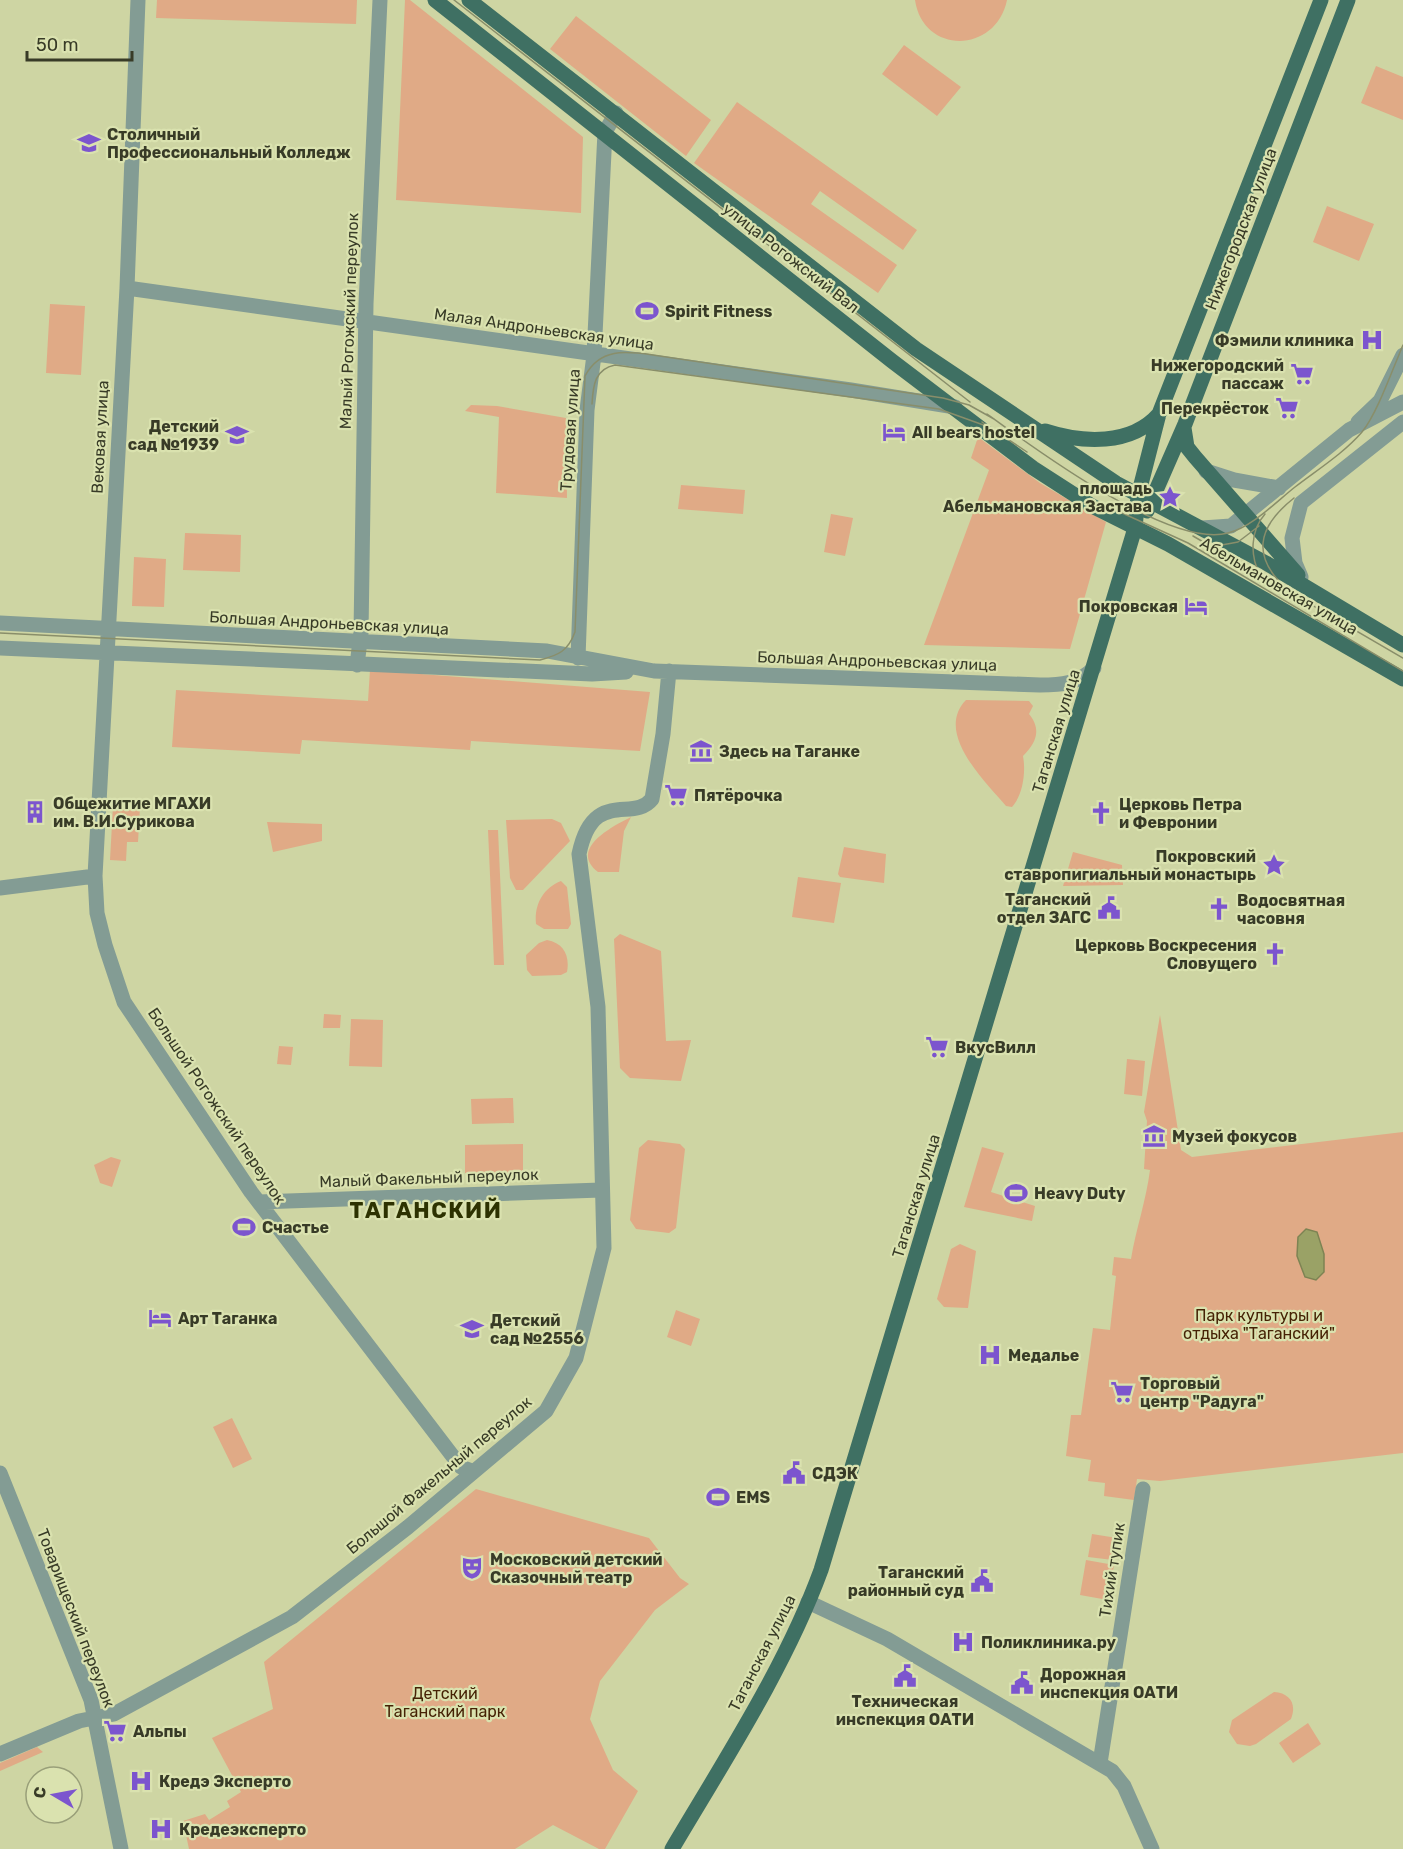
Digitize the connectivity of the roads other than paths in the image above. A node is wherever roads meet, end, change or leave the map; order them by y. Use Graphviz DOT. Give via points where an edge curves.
graph roads {
  1 [pos="138,0"];
  2 [pos="380,0"];
  3 [pos="435,0"];
  4 [pos="469,0"];
  5 [pos="1321,0"];
  6 [pos="1348,0"];
  7 [pos="616,113"];
  8 [pos="605,132"];
  9 [pos="127,288"];
  10 [pos="366,322"];
  11 [pos="594,355"];
  12 [pos="1403,363"];
  13 [pos="1388,385"];
  14 [pos="1398,405"];
  15 [pos="955,407"];
  16 [pos="1159,414"];
  17 [pos="1403,422"];
  18 [pos="1185,424"];
  19 [pos="1028,426"];
  20 [pos="1349,430"];
  21 [pos="1378,442"];
  22 [pos="1206,471"];
  23 [pos="1278,488"];
  24 [pos="1144,499"];
  25 [pos="1245,516"];
  26 [pos="1135,528"];
  27 [pos="1202,528"];
  28 [pos="1310,588"];
  29 [pos="0,623"];
  30 [pos="106,629"];
  31 [pos="359,642"];
  32 [pos="1403,645"];
  33 [pos="0,648"];
  34 [pos="105,653"];
  35 [pos="578,658"];
  36 [pos="357,664"];
  37 [pos="1094,669"];
  38 [pos="661,671"];
  39 [pos="1403,679"];
  40 [pos="94,876"];
  41 [pos="0,888"];
  42 [pos="602,1190"];
  43 [pos="259,1202"];
  44 [pos="472,1472"];
  45 [pos="0,1473"];
  46 [pos="1143,1489"];
  47 [pos="808,1602"];
  48 [pos="95,1716"];
  49 [pos="0,1754"];
  50 [pos="1100,1763"];
  51 [pos="121,1849"];
  52 [pos="672,1849"];
  53 [pos="1152,1849"];
  1 -- 9 [label="street, Вековая улица"];
  2 -- 10 [label="street, Малый Рогожский переулок"];
  3 -- 8 [label="main road, улица Рогожский Вал"];
  4 -- 7 [label="main road, улица Рогожский Вал"];
  5 -- 16 [label="main road, Нижегородская улица"];
  6 -- 18 [label="main road, Нижегородская улица"];
  7 -- 8 [label="street"];
  7 -- 19 [label="main road, улица Рогожский Вал" via="916,349"];
  8 -- 11 [label="street, Трудовая улица"];
  8 -- 15 [label="main road, улица Рогожский Вал"];
  9 -- 10 [label="street, Малая Андроньевская улица"];
  9 -- 30 [label="street, Вековая улица"];
  10 -- 11 [label="street, Малая Андроньевская улица"];
  10 -- 31 [label="street, Малый Рогожский переулок"];
  11 -- 15 [label="street, Малая Андроньевская улица"];
  11 -- 35 [label="street, Трудовая улица" via="587,410"];
  12 -- 13 [label="street"];
  12 -- 14 [label="street"];
  13 -- 14 [label="street"];
  13 -- 20 [label="street" via="1380,401"];
  14 -- 20 [label="street"];
  14 -- 21 [label="street"];
  15 -- 26 [label="main road, улица Рогожский Вал" via="1033,468"];
  16 -- 19 [label="main road" via="1141,430 1106,439 1063,437"];
  16 -- 24 [label="main road, Нижегородская улица"];
  17 -- 21 [label="street"];
  18 -- 22 [label="main road" via="1187,447"];
  18 -- 24 [label="main road, Нижегородская улица"];
  19 -- 24 [label="main road, улица Рогожский Вал"];
  20 -- 23 [label="street"];
  21 -- 28 [label="street" via="1297,509 1293,551 1299,574"];
  22 -- 23 [label="street"];
  22 -- 25 [label="main road"];
  23 -- 25 [label="street"];
  24 -- 26 [label="main road"];
  24 -- 27 [label="main road, Абельмановская улица"];
  25 -- 27 [label="street" via="1221,528"];
  25 -- 28 [label="main road"];
  26 -- 37 [label="main road, Таганская улица"];
  26 -- 39 [label="main road, Абельмановская улица" via="1312,624"];
  27 -- 28 [label="main road, Абельмановская улица"];
  28 -- 32 [label="main road, Абельмановская улица"];
  29 -- 30 [label="street, Большая Андроньевская улица"];
  30 -- 31 [label="street, Большая Андроньевская улица"];
  30 -- 34 [label="street, Вековая улица"];
  31 -- 35 [label="street, Большая Андроньевская улица" via="547,651"];
  31 -- 36 [label="street, Малый Рогожский переулок"];
  33 -- 34 [label="street, Большая Андроньевская улица"];
  34 -- 36 [label="street, Большая Андроньевская улица"];
  34 -- 40 [label="street, Вековая улица"];
  35 -- 38 [label="street, Большая Андроньевская улица"];
  36 -- 38 [label="street, Большая Андроньевская улица" via="592,674"];
  37 -- 38 [label="street, Большая Андроньевская улица" via="1082,679 1066,684 1040,685"];
  37 -- 47 [label="main road, Таганская улица" via="887,1356"];
  38 -- 42 [label="street, Большой Факельный переулок" via="663,734 652,799 640,807 609,809 583,836 579,854 598,1007"];
  40 -- 41 [label="street"];
  40 -- 43 [label="street, Большой Рогожский переулок" via="97,913 124,1002"];
  42 -- 43 [label="street, Малый Факельный переулок"];
  42 -- 44 [label="street, Большой Факельный переулок" via="604,1248 576,1358 546,1411"];
  43 -- 44 [label="street, Большой Рогожский переулок" via="460,1467"];
  44 -- 48 [label="street, Большой Факельный переулок" via="292,1617 114,1714"];
  45 -- 48 [label="street, Товарищеский переулок"];
  46 -- 50 [label="street, Тихий тупик"];
  47 -- 50 [label="street" via="887,1639"];
  47 -- 52 [label="main road, Таганская улица" via="749,1720"];
  48 -- 49 [label="street, Большой Факельный переулок"];
  48 -- 51 [label="street, Товарищеский переулок"];
  50 -- 53 [label="street" via="1124,1786"];
}
